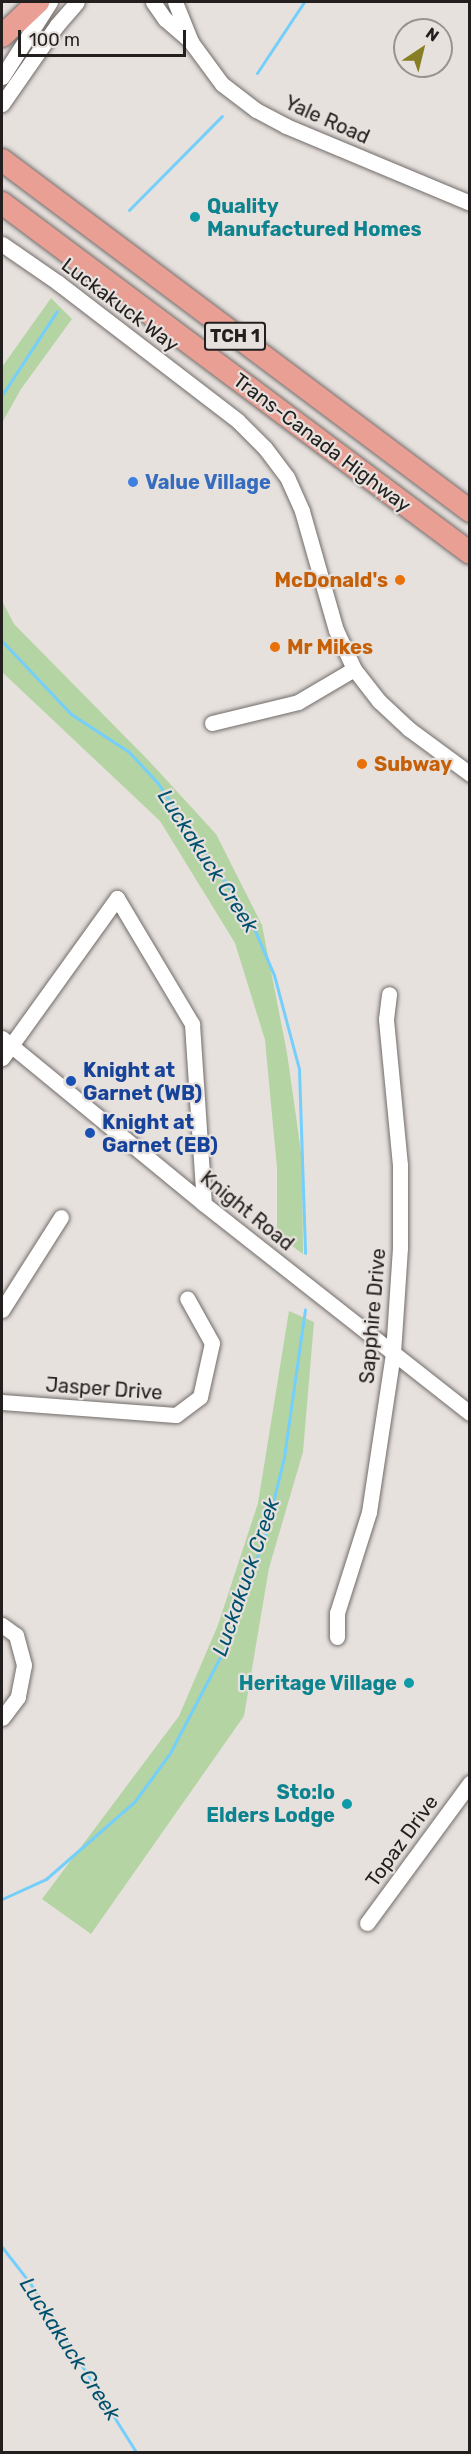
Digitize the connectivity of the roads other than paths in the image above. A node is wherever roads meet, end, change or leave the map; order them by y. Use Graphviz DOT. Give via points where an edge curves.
graph roads {
  1 [pos="38,2"];
  2 [pos="50,2"];
  3 [pos="77,2"];
  4 [pos="153,2"];
  5 [pos="175,2"];
  6 [pos="2,36"];
  7 [pos="191,42"];
  8 [pos="2,77"];
  9 [pos="3,102"];
  10 [pos="2,160"];
  11 [pos="2,203"];
  12 [pos="470,203"];
  13 [pos="2,244"];
  14 [pos="470,511"];
  15 [pos="470,553"];
  16 [pos="354,669"];
  17 [pos="212,723"];
  18 [pos="470,774"];
  19 [pos="389,994"];
  20 [pos="6,1041"];
  21 [pos="2,1058"];
  22 [pos="204,1204"];
  23 [pos="61,1216"];
  24 [pos="187,1298"];
  25 [pos="2,1310"];
  26 [pos="393,1353"];
  27 [pos="2,1402"];
  28 [pos="470,1413"];
  29 [pos="2,1625"];
  30 [pos="337,1637"];
  31 [pos="2,1718"];
  32 [pos="470,1783"];
  33 [pos="367,1923"];
  1 -- 6 [label="highway"];
  2 -- 8 [label="street"];
  3 -- 9 [label="street"];
  4 -- 7 [label="street, Yale Road" via="165,19"];
  5 -- 7 [label="street, Yale Road"];
  7 -- 12 [label="street, Yale Road" via="222,84 256,110"];
  10 -- 14 [label="highway, Trans-Canada Highway / TCH 1"];
  11 -- 15 [label="highway, Trans-Canada Highway / TCH 1"];
  13 -- 16 [label="street, Luckakuck Way" via="228,414 265,448 286,477 302,511 336,630"];
  16 -- 17 [label="street" via="298,702"];
  16 -- 18 [label="street, Luckakuck Way" via="392,714"];
  19 -- 26 [label="street, Sapphire Drive" via="386,1019 400,1177"];
  20 -- 21 [label="street"];
  20 -- 22 [label="street, Knight Road"];
  20 -- 22 [label="street" via="117,897 192,1024"];
  22 -- 26 [label="street, Knight Road"];
  23 -- 25 [label="street"];
  24 -- 27 [label="street, Jasper Drive" via="212,1343 200,1397 176,1415"];
  26 -- 28 [label="street, Knight Road"];
  26 -- 30 [label="street, Sapphire Drive" via="369,1512 338,1613"];
  29 -- 31 [label="street" via="16,1635 24,1665 18,1697"];
  32 -- 33 [label="street, Topaz Drive"];
}
